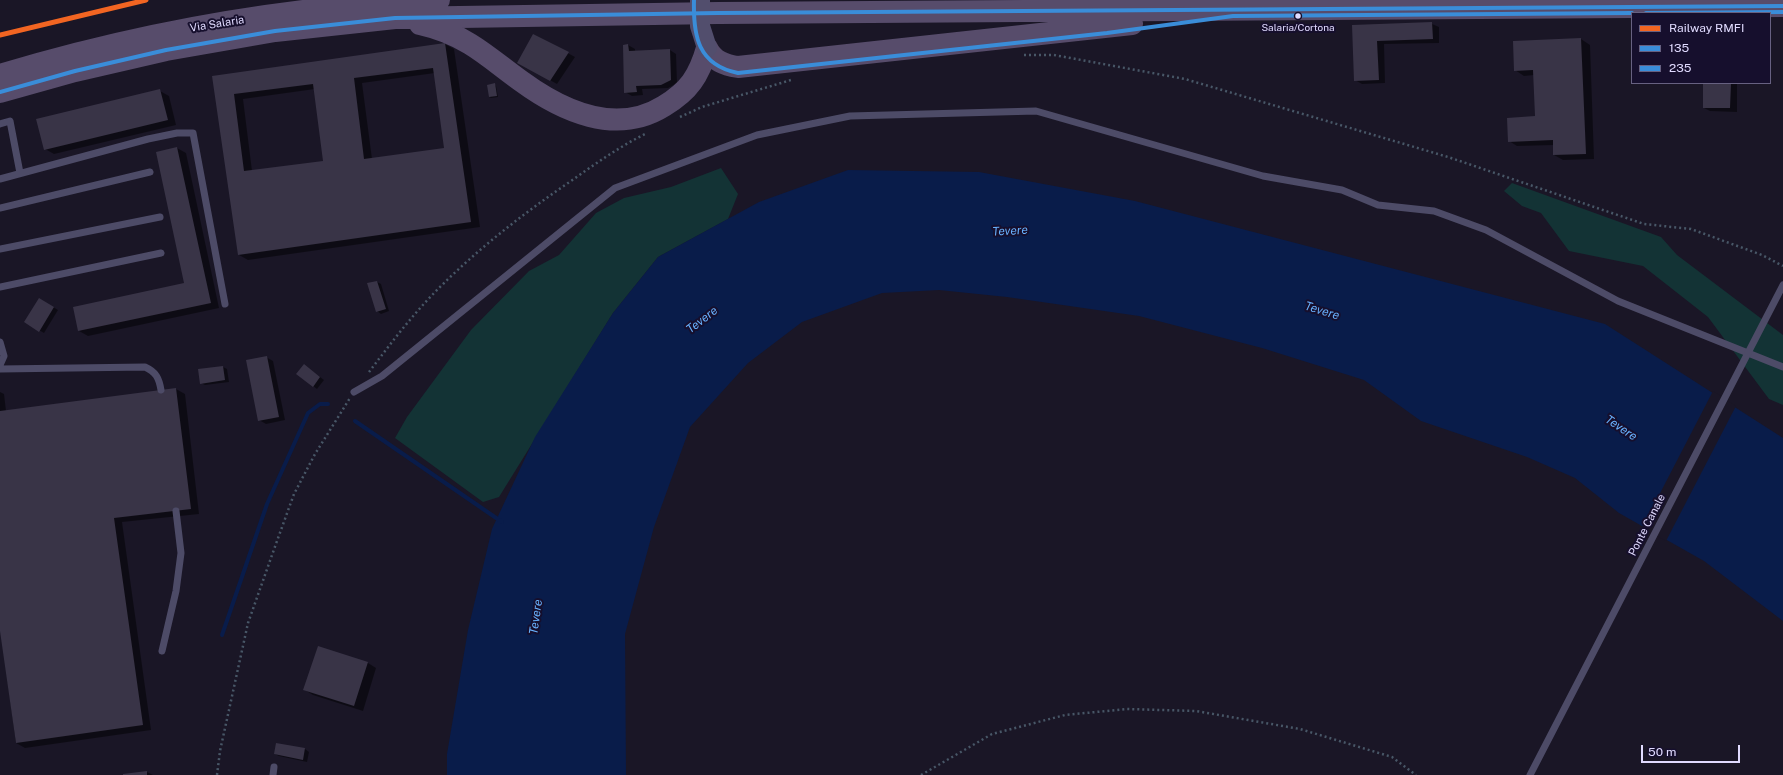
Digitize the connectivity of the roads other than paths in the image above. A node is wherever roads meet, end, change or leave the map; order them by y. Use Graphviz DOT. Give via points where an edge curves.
graph roads {
  1 [pos="280,0"];
  2 [pos="439,0"];
  3 [pos="700,0"];
  4 [pos="712,0"];
  5 [pos="1783,6"];
  6 [pos="1233,10"];
  7 [pos="395,18"];
  8 [pos="192,28"];
  9 [pos="707,48"];
  10 [pos="738,67"];
  11 [pos="0,75"];
  12 [pos="692,84"];
  13 [pos="0,92"];
  14 [pos="0,124"];
  15 [pos="150,172"];
  16 [pos="20,173"];
  17 [pos="0,179"];
  18 [pos="0,208"];
  19 [pos="160,217"];
  20 [pos="0,249"];
  21 [pos="162,253"];
  22 [pos="1783,285"];
  23 [pos="0,287"];
  24 [pos="225,304"];
  25 [pos="0,342"];
  26 [pos="0,365"];
  27 [pos="1783,368"];
  28 [pos="0,369"];
  29 [pos="161,390"];
  30 [pos="354,392"];
  31 [pos="176,511"];
  32 [pos="162,651"];
  33 [pos="274,767"];
  34 [pos="272,775"];
  35 [pos="1530,775"];
  1 -- 8 [label="main road" via="246,8"];
  2 -- 8 [label="main road, Via Salaria" via="359,4"];
  3 -- 9 [label="street, bridge" via="700,26"];
  4 -- 9 [label="street" via="712,27"];
  5 -- 6 [label="main road, Via Salaria"];
  6 -- 7 [label="main road, Via Salaria"];
  6 -- 10 [label="main road"];
  7 -- 12 [label="main road" via="452,34 481,50 522,82 551,100 566,109 588,116 616,120 645,116 667,104"];
  7 -- 13 [label="main road, Via Salaria" via="275,32 174,49 75,71"];
  8 -- 11 [label="main road, Via Salaria" via="87,51"];
  9 -- 10 [label="main road" via="712,57 719,62"];
  9 -- 12 [label="main road"];
  10 -- 12 [label="main road"];
  14 -- 16 [label="lane" via="10,121"];
  15 -- 18 [label="lane"];
  16 -- 17 [label="lane"];
  16 -- 24 [label="lane" via="148,138 193,133"];
  19 -- 20 [label="lane"];
  21 -- 23 [label="lane"];
  22 -- 35 [label="lane, Ponte Canale, bridge"];
  25 -- 26 [label="lane" via="4,356"];
  27 -- 30 [label="lane" via="1618,301 1486,230 1434,211 1378,205 1342,190 1263,176 1036,111 850,116 758,135 615,188 382,376"];
  28 -- 29 [label="lane" via="145,367 153,371 160,380"];
  31 -- 32 [label="lane" via="181,553 176,591"];
  33 -- 34 [label="lane"];
}
